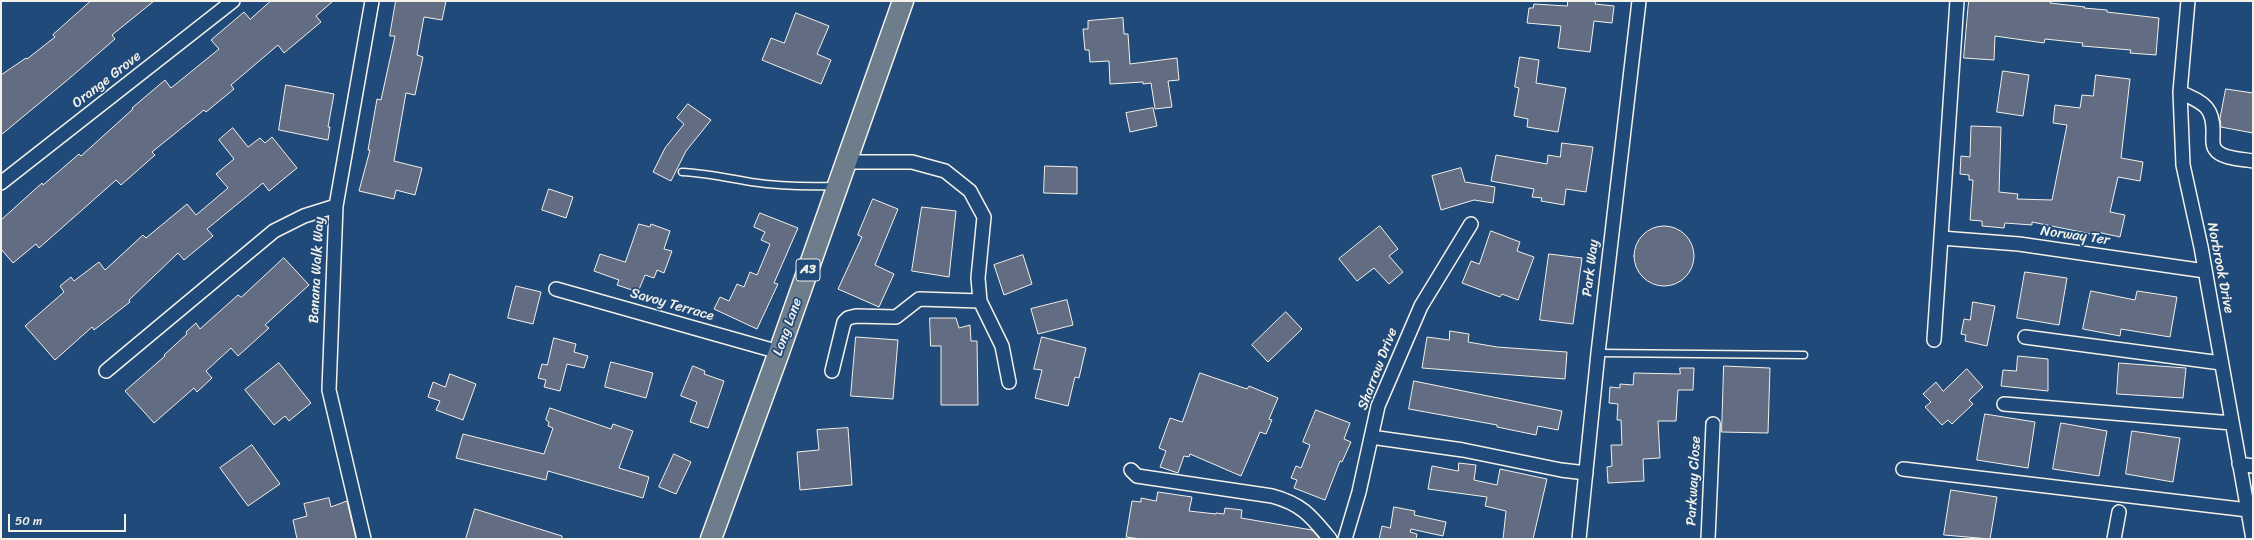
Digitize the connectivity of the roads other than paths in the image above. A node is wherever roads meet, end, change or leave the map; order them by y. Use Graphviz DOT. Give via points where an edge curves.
graph roads {
  1 [pos="233,1"];
  2 [pos="372,1"];
  3 [pos="903,1"];
  4 [pos="1639,1"];
  5 [pos="1957,1"];
  6 [pos="2188,1"];
  7 [pos="2180,92"];
  8 [pos="2253,160"];
  9 [pos="846,162"];
  10 [pos="682,172"];
  11 [pos="1,183"];
  12 [pos="838,186"];
  13 [pos="336,206"];
  14 [pos="1471,224"];
  15 [pos="1941,238"];
  16 [pos="2205,271"];
  17 [pos="556,289"];
  18 [pos="980,301"];
  19 [pos="2025,337"];
  20 [pos="1934,340"];
  21 [pos="780,352"];
  22 [pos="1598,353"];
  23 [pos="1804,355"];
  24 [pos="2221,363"];
  25 [pos="106,371"];
  26 [pos="832,371"];
  27 [pos="1009,382"];
  28 [pos="2004,404"];
  29 [pos="2232,423"];
  30 [pos="1713,424"];
  31 [pos="1371,437"];
  32 [pos="2239,464"];
  33 [pos="2253,466"];
  34 [pos="1903,469"];
  35 [pos="1131,470"];
  36 [pos="1586,473"];
  37 [pos="2248,510"];
  38 [pos="2119,512"];
  39 [pos="364,539"];
  40 [pos="710,539"];
  41 [pos="1330,539"];
  42 [pos="1346,539"];
  43 [pos="1579,539"];
  44 [pos="1708,539"];
  45 [pos="2114,539"];
  46 [pos="2253,539"];
  1 -- 11 [label="street, Orange Grove"];
  2 -- 13 [label="street, Banana Walk Way"];
  3 -- 9 [label="main road, Long Lane / A3"];
  4 -- 22 [label="street, Park Way"];
  5 -- 15 [label="street"];
  6 -- 7 [label="street, Norbrook Drive"];
  7 -- 8 [label="street" via="2200,102 2210,111 2213,120 2213,142 2218,153"];
  7 -- 16 [label="street, Norbrook Drive" via="2183,165"];
  9 -- 12 [label="main road, Long Lane / A3"];
  9 -- 18 [label="street" via="912,162 945,171 970,191 984,217 978,278"];
  10 -- 12 [label="lane" via="803,187"];
  12 -- 21 [label="main road, Long Lane / A3"];
  13 -- 25 [label="street" via="304,216 274,231"];
  13 -- 39 [label="street, Banana Walk Way" via="329,390"];
  14 -- 31 [label="street, Sharrow Drive" via="1421,306 1378,406"];
  15 -- 16 [label="street, Norway Ter" via="2019,244"];
  15 -- 20 [label="street"];
  16 -- 24 [label="street, Norbrook Drive"];
  17 -- 21 [label="street, Savoy Terrace"];
  18 -- 26 [label="street" via="919,299 896,317 848,318 844,322"];
  18 -- 27 [label="street" via="1002,346"];
  19 -- 24 [label="street"];
  21 -- 40 [label="main road, Long Lane / A3"];
  22 -- 23 [label="lane"];
  22 -- 36 [label="street, Park Way"];
  24 -- 29 [label="street, Norbrook Drive"];
  28 -- 29 [label="street"];
  29 -- 32 [label="street, Norbrook Drive"];
  30 -- 44 [label="street, Parkway Close"];
  31 -- 36 [label="street" via="1463,450"];
  31 -- 42 [label="street, Sharrow Drive"];
  32 -- 33 [label="street"];
  32 -- 37 [label="street, Norbrook Drive"];
  34 -- 37 [label="street"];
  35 -- 41 [label="street" via="1137,476 1290,500 1304,510"];
  36 -- 43 [label="street, Park Way"];
  37 -- 46 [label="street, Norbrook Drive"];
  38 -- 45 [label="street"];
}
